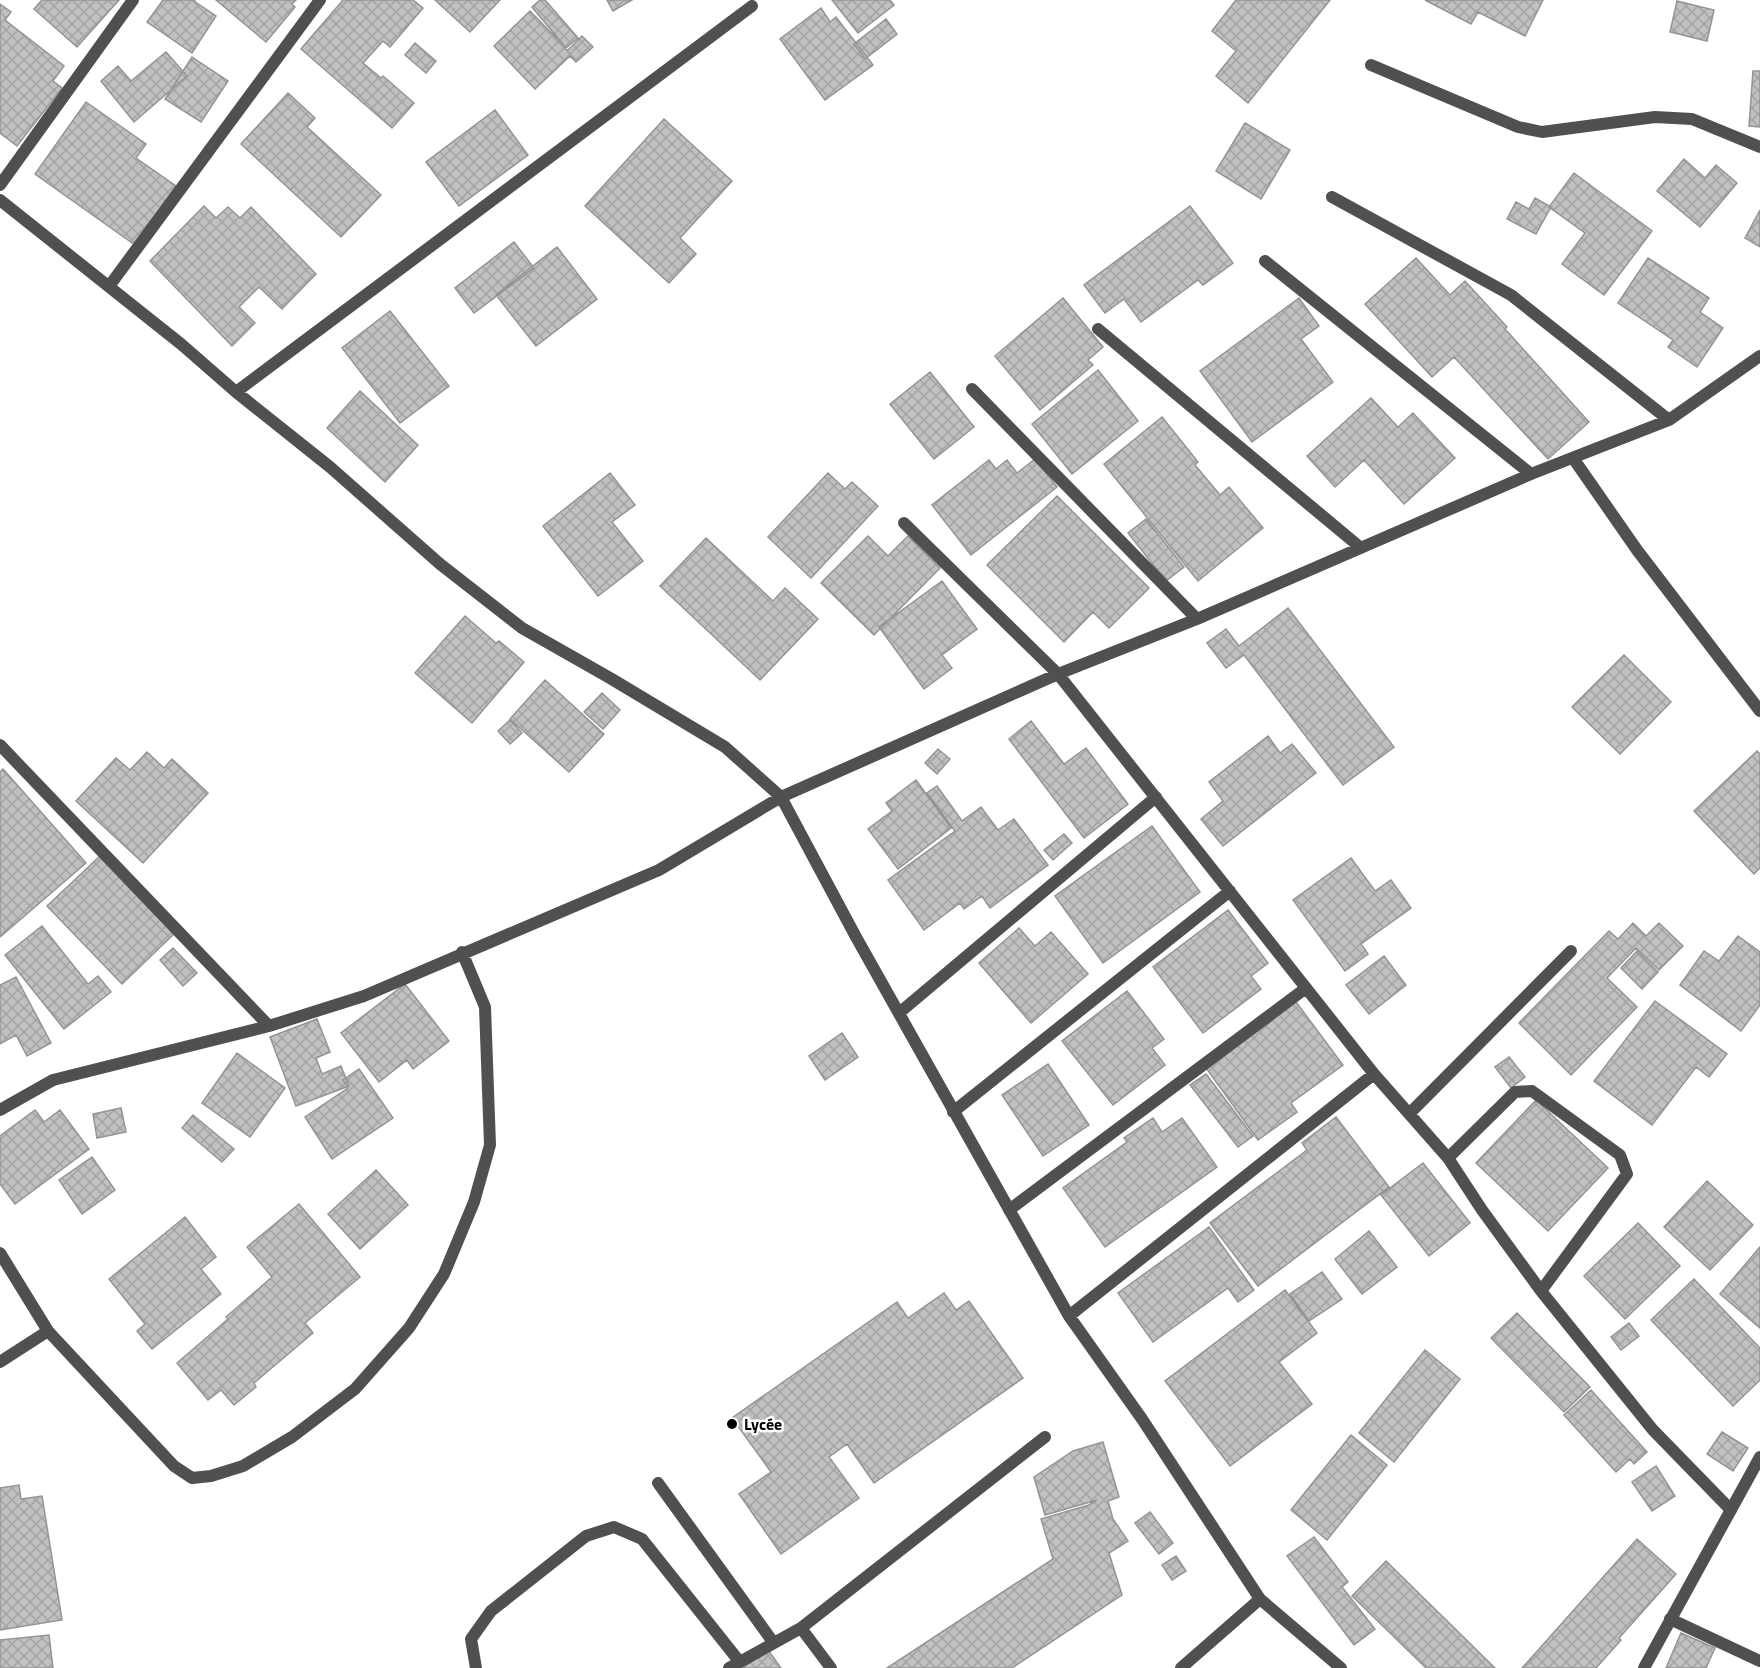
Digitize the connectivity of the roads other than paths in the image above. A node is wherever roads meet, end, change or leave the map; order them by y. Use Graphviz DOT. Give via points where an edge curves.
graph roads {
  1 [pos="133,0"];
  2 [pos="320,0"];
  3 [pos="752,6"];
  4 [pos="1371,65"];
  5 [pos="1760,147"];
  6 [pos="0,185"];
  7 [pos="1332,196"];
  8 [pos="0,200"];
  9 [pos="1265,261"];
  10 [pos="110,285"];
  11 [pos="1098,329"];
  12 [pos="1760,356"];
  13 [pos="972,389"];
  14 [pos="236,392"];
  15 [pos="1669,420"];
  16 [pos="1573,458"];
  17 [pos="1531,474"];
  18 [pos="904,523"];
  19 [pos="1361,548"];
  20 [pos="1197,619"];
  21 [pos="1058,674"];
  22 [pos="1760,711"];
  23 [pos="0,745"];
  24 [pos="782,797"];
  25 [pos="1156,797"];
  26 [pos="1230,891"];
  27 [pos="1571,951"];
  28 [pos="462,952"];
  29 [pos="1306,988"];
  30 [pos="899,1013"];
  31 [pos="269,1026"];
  32 [pos="1374,1074"];
  33 [pos="0,1110"];
  34 [pos="953,1112"];
  35 [pos="1410,1113"];
  36 [pos="1448,1158"];
  37 [pos="1009,1210"];
  38 [pos="0,1253"];
  39 [pos="1541,1291"];
  40 [pos="1069,1316"];
  41 [pos="48,1331"];
  42 [pos="0,1362"];
  43 [pos="1045,1437"];
  44 [pos="1760,1457"];
  45 [pos="658,1483"];
  46 [pos="1731,1510"];
  47 [pos="1260,1599"];
  48 [pos="1670,1620"];
  49 [pos="801,1628"];
  50 [pos="773,1642"];
  51 [pos="1760,1661"];
  52 [pos="734,1665"];
  53 [pos="476,1668"];
  54 [pos="831,1668"];
  55 [pos="1181,1668"];
  56 [pos="1341,1668"];
  57 [pos="1644,1668"];
  1 -- 6 [label="street"];
  2 -- 10 [label="street"];
  3 -- 14 [label="street"];
  4 -- 5 [label="street" via="1518,127 1542,132 1655,117 1692,119"];
  7 -- 15 [label="street" via="1511,295"];
  8 -- 10 [label="street"];
  9 -- 17 [label="street"];
  10 -- 14 [label="street"];
  11 -- 19 [label="street"];
  12 -- 15 [label="street"];
  13 -- 20 [label="street"];
  14 -- 24 [label="street" via="522,628 725,747"];
  15 -- 16 [label="street"];
  16 -- 17 [label="street"];
  16 -- 22 [label="street" via="1637,550"];
  17 -- 19 [label="street"];
  18 -- 21 [label="street"];
  19 -- 20 [label="street"];
  20 -- 21 [label="street"];
  21 -- 24 [label="street"];
  21 -- 25 [label="street"];
  23 -- 31 [label="street"];
  24 -- 28 [label="street" via="659,870"];
  24 -- 30 [label="street"];
  25 -- 26 [label="street"];
  25 -- 30 [label="street"];
  26 -- 29 [label="street"];
  26 -- 34 [label="street"];
  27 -- 35 [label="street"];
  28 -- 31 [label="street" via="364,996"];
  28 -- 41 [label="street" via="485,1007 490,1145 474,1202 444,1274 410,1328 355,1389 292,1437 243,1466 192,1478 174,1466"];
  29 -- 32 [label="street"];
  29 -- 37 [label="street"];
  30 -- 34 [label="street"];
  31 -- 33 [label="street" via="53,1080"];
  32 -- 35 [label="street"];
  32 -- 40 [label="street"];
  34 -- 37 [label="street"];
  35 -- 36 [label="street"];
  36 -- 39 [label="street"];
  36 -- 39 [label="street" via="1515,1092 1532,1090 1620,1155 1627,1174"];
  37 -- 40 [label="street"];
  38 -- 41 [label="street"];
  39 -- 46 [label="street" via="1653,1430"];
  40 -- 47 [label="street"];
  41 -- 42 [label="street"];
  43 -- 49 [label="street"];
  44 -- 46 [label="street"];
  45 -- 50 [label="street"];
  46 -- 48 [label="street"];
  47 -- 55 [label="street"];
  47 -- 56 [label="street"];
  48 -- 51 [label="street"];
  48 -- 57 [label="street"];
  49 -- 50 [label="street"];
  49 -- 54 [label="street"];
  50 -- 52 [label="street"];
  52 -- 53 [label="street" via="642,1539 614,1527 586,1536 491,1611 471,1639"];
}
